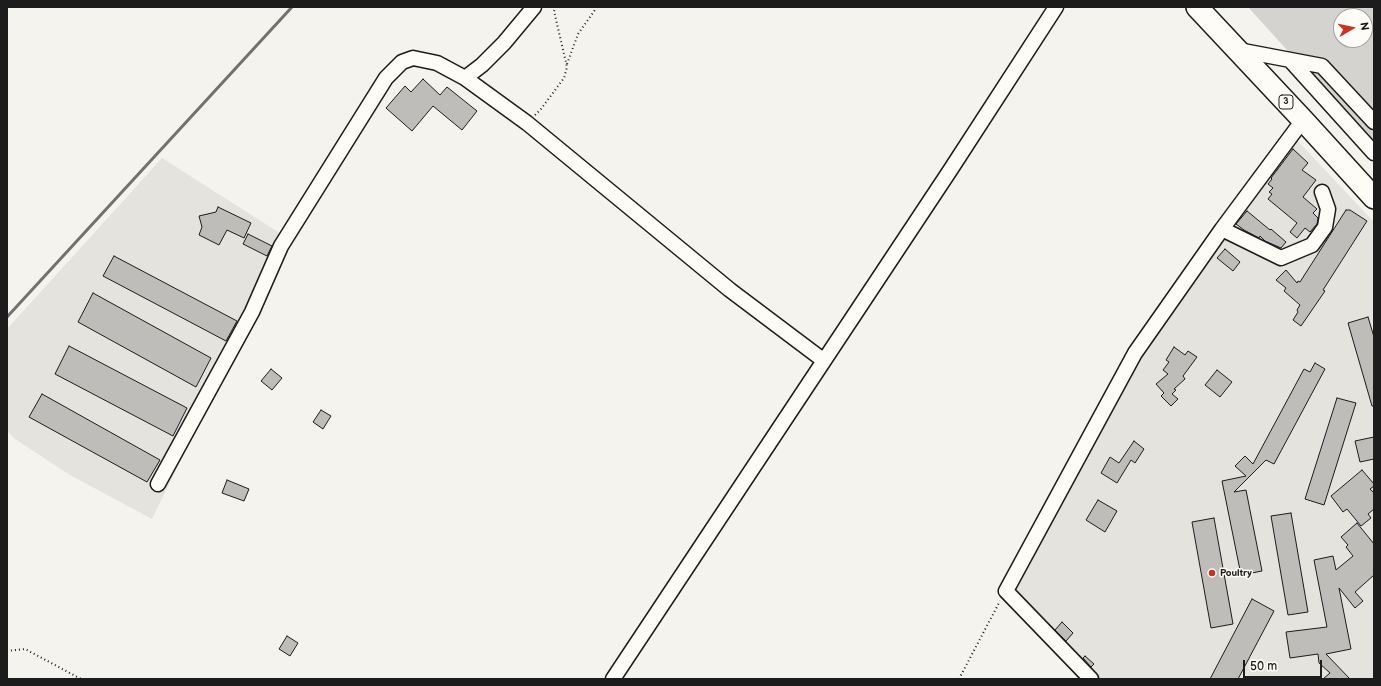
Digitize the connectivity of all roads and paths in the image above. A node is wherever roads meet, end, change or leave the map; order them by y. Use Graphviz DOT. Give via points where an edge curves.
graph roads {
  1 [pos="534,7"];
  2 [pos="556,7"];
  3 [pos="597,7"];
  4 [pos="1056,7"];
  5 [pos="1206,11"];
  6 [pos="1238,50"];
  7 [pos="1290,60"];
  8 [pos="567,65"];
  9 [pos="465,78"];
  10 [pos="1303,120"];
  11 [pos="527,122"];
  12 [pos="1374,122"];
  13 [pos="1374,153"];
  14 [pos="1322,192"];
  15 [pos="1374,198"];
  16 [pos="1222,229"];
  17 [pos="823,360"];
  18 [pos="158,484"];
  19 [pos="1006,591"];
  20 [pos="7,651"];
  21 [pos="81,679"];
  22 [pos="613,679"];
  23 [pos="959,679"];
  24 [pos="1091,679"];
  1 -- 9 [label="street" via="504,43"];
  2 -- 8 [label="path" via="554,11"];
  3 -- 8 [label="path" via="578,34"];
  4 -- 17 [label="street"];
  5 -- 6 [label="highway, 3"];
  6 -- 7 [label="street"];
  6 -- 10 [label="highway, 3"];
  7 -- 12 [label="street" via="1322,66"];
  7 -- 13 [label="street"];
  8 -- 11 [label="path" via="564,78 541,109"];
  9 -- 11 [label="street"];
  9 -- 18 [label="street" via="437,63 413,58 402,62 386,78 281,246 252,312"];
  10 -- 15 [label="highway, 3"];
  10 -- 16 [label="street"];
  11 -- 17 [label="street" via="730,290"];
  14 -- 16 [label="street" via="1328,209 1325,227 1312,245 1281,258"];
  16 -- 19 [label="street" via="1135,353"];
  17 -- 22 [label="street"];
  19 -- 23 [label="path"];
  19 -- 24 [label="street"];
  20 -- 21 [label="path" via="25,649"];
}
